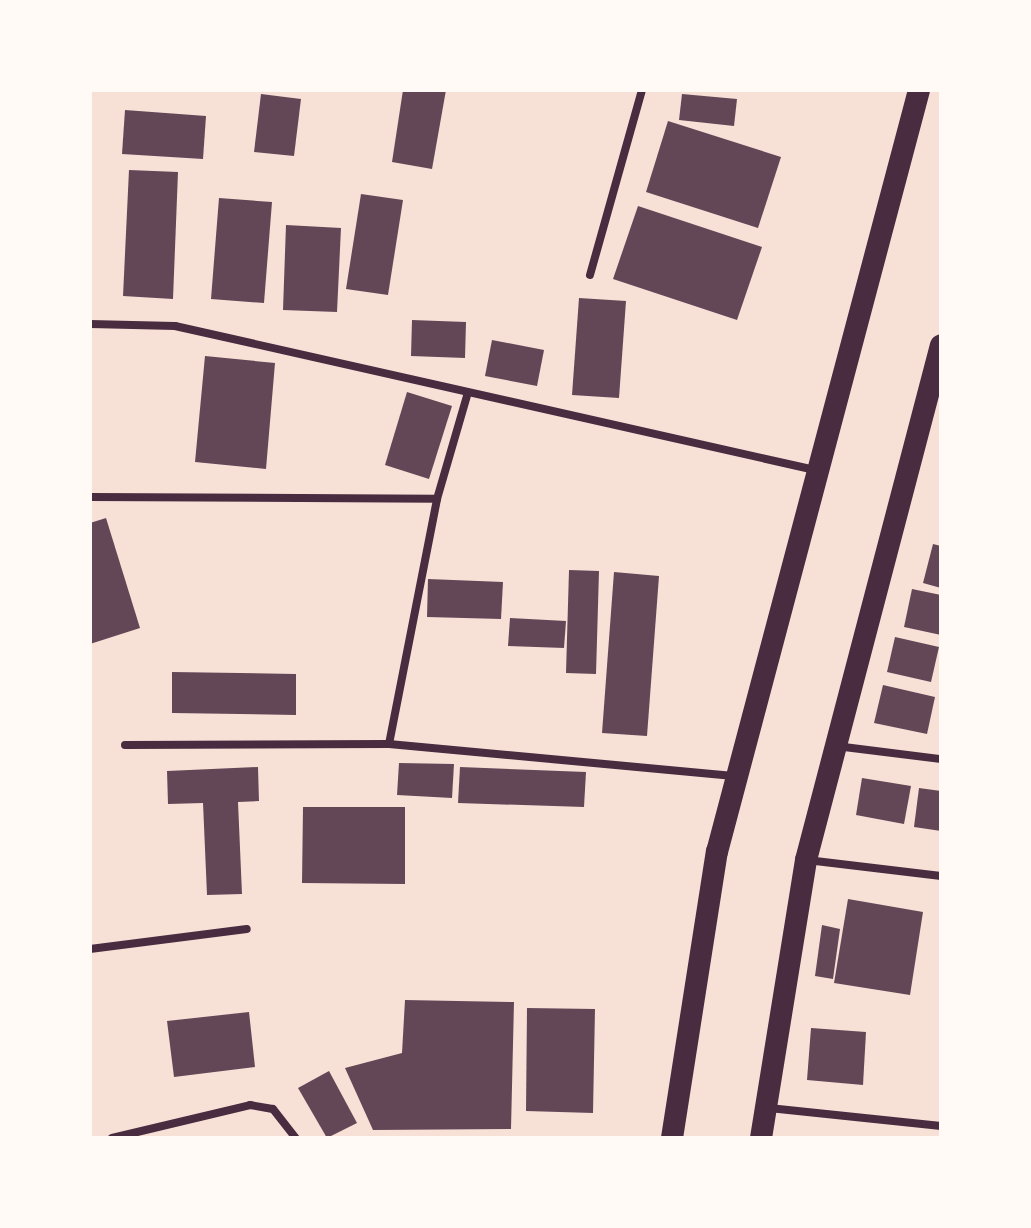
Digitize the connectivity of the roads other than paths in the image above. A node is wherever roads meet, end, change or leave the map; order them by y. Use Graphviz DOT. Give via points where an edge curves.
graph roads {
  1 [pos="642,90"];
  2 [pos="919,90"];
  3 [pos="590,275"];
  4 [pos="90,324"];
  5 [pos="941,345"];
  6 [pos="467,396"];
  7 [pos="820,471"];
  8 [pos="90,497"];
  9 [pos="437,499"];
  10 [pos="389,744"];
  11 [pos="125,745"];
  12 [pos="836,746"];
  13 [pos="941,759"];
  14 [pos="737,776"];
  15 [pos="806,860"];
  16 [pos="941,876"];
  17 [pos="247,929"];
  18 [pos="90,949"];
  19 [pos="764,1108"];
  20 [pos="941,1126"];
  21 [pos="112,1138"];
  22 [pos="296,1138"];
  23 [pos="672,1138"];
  24 [pos="761,1138"];
  1 -- 3 [label="street"];
  2 -- 7 [label="highway"];
  4 -- 6 [label="street" via="175,326"];
  5 -- 12 [label="highway"];
  6 -- 7 [label="street"];
  6 -- 9 [label="street"];
  7 -- 14 [label="highway"];
  8 -- 9 [label="street"];
  9 -- 10 [label="street"];
  10 -- 11 [label="street"];
  10 -- 14 [label="street"];
  12 -- 13 [label="street"];
  12 -- 15 [label="highway"];
  14 -- 23 [label="highway" via="717,852"];
  15 -- 16 [label="street"];
  15 -- 19 [label="highway"];
  17 -- 18 [label="street"];
  19 -- 20 [label="street"];
  19 -- 24 [label="highway"];
  21 -- 22 [label="street" via="250,1105 273,1109"];
}
